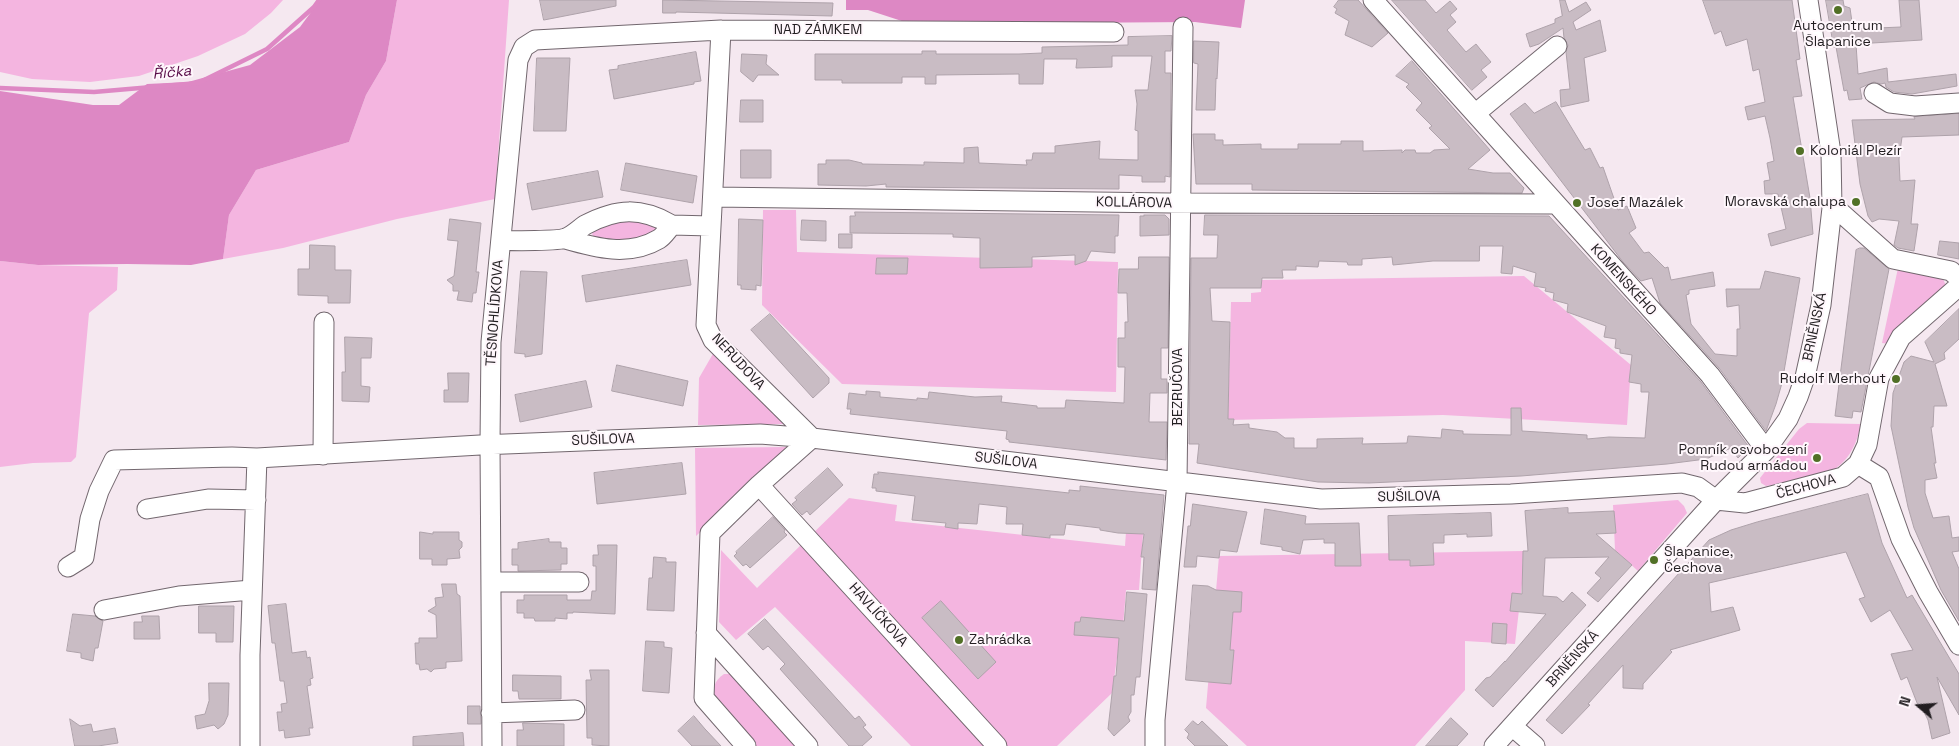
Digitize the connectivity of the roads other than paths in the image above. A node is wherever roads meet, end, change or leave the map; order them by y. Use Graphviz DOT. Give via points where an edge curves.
graph roads {
  1 [pos="1373,0"];
  2 [pos="1808,0"];
  3 [pos="1183,27"];
  4 [pos="721,30"];
  5 [pos="1114,32"];
  6 [pos="1557,46"];
  7 [pos="524,47"];
  8 [pos="1874,93"];
  9 [pos="1959,103"];
  10 [pos="1476,113"];
  11 [pos="714,197"];
  12 [pos="1179,203"];
  13 [pos="1555,204"];
  14 [pos="1832,208"];
  15 [pos="672,225"];
  16 [pos="710,226"];
  17 [pos="565,239"];
  18 [pos="501,240"];
  19 [pos="1959,278"];
  20 [pos="1959,286"];
  21 [pos="324,322"];
  22 [pos="812,438"];
  23 [pos="490,444"];
  24 [pos="1766,450"];
  25 [pos="323,454"];
  26 [pos="257,458"];
  27 [pos="1858,464"];
  28 [pos="1177,482"];
  29 [pos="759,485"];
  30 [pos="256,500"];
  31 [pos="1716,500"];
  32 [pos="147,509"];
  33 [pos="68,567"];
  34 [pos="491,582"];
  35 [pos="579,582"];
  36 [pos="252,590"];
  37 [pos="104,610"];
  38 [pos="706,633"];
  39 [pos="1959,645"];
  40 [pos="575,710"];
  41 [pos="492,713"];
  42 [pos="1512,726"];
  43 [pos="246,745"];
  44 [pos="492,746"];
  45 [pos="746,746"];
  46 [pos="808,746"];
  47 [pos="997,746"];
  48 [pos="1155,746"];
  49 [pos="1494,746"];
  50 [pos="1535,746"];
  1 -- 10 [label="street, KOMENSKÉHO"];
  2 -- 14 [label="street, BRNĚNSKÁ" via="1830,153"];
  3 -- 12 [label="street, BEZRUČOVA"];
  4 -- 5 [label="street, NAD ZÁMKEM"];
  4 -- 7 [label="street, NAD ZÁMKEM" via="535,40"];
  4 -- 11 [label="street, NERUDOVA"];
  6 -- 10 [label="street"];
  7 -- 18 [label="street, TĚSNOHLÍDKOVA" via="518,60"];
  8 -- 9 [label="street" via="1890,103 1915,106"];
  10 -- 13 [label="street, KOMENSKÉHO"];
  11 -- 12 [label="street, KOLLÁROVA"];
  11 -- 16 [label="street, NERUDOVA"];
  12 -- 13 [label="street, KOLLÁROVA"];
  12 -- 28 [label="street, BEZRUČOVA"];
  13 -- 24 [label="street, KOMENSKÉHO" via="1710,376"];
  14 -- 19 [label="street" via="1893,259 1951,271"];
  14 -- 24 [label="street, BRNĚNSKÁ" via="1821,305 1805,377 1788,419"];
  15 -- 16 [label="street"];
  15 -- 17 [label="street" via="660,239 628,250 593,247"];
  15 -- 17 [label="street" via="638,211 619,212 586,225"];
  16 -- 22 [label="street, NERUDOVA" via="706,325 713,340"];
  17 -- 18 [label="street"];
  18 -- 23 [label="street, TĚSNOHLÍDKOVA" via="491,342"];
  20 -- 27 [label="street" via="1901,337 1879,378 1867,445"];
  21 -- 25 [label="street"];
  22 -- 23 [label="street, SUŠILOVA" via="760,434"];
  22 -- 28 [label="street, SUŠILOVA"];
  22 -- 29 [label="street"];
  23 -- 25 [label="street, SUŠILOVA"];
  23 -- 34 [label="street, TĚSNOHLÍDKOVA"];
  24 -- 31 [label="street, BRNĚNSKÁ"];
  25 -- 26 [label="street, SUŠILOVA"];
  26 -- 30 [label="street"];
  26 -- 33 [label="street, SUŠILOVA" via="114,460 90,519 84,557"];
  27 -- 31 [label="street, ČECHOVA" via="1843,477 1745,503"];
  27 -- 39 [label="street" via="1879,477 1901,540"];
  28 -- 31 [label="street, SUŠILOVA" via="1322,499 1511,494 1682,483 1698,487"];
  28 -- 48 [label="street, BEZRUČOVA"];
  29 -- 38 [label="street" via="710,533"];
  29 -- 47 [label="street, HAVLÍČKOVA"];
  30 -- 32 [label="street" via="208,499"];
  30 -- 36 [label="street"];
  31 -- 42 [label="street, BRNĚNSKÁ"];
  34 -- 35 [label="street"];
  34 -- 41 [label="street, TĚSNOHLÍDKOVA"];
  36 -- 37 [label="street" via="179,596"];
  36 -- 43 [label="street"];
  38 -- 45 [label="street" via="704,698"];
  38 -- 46 [label="street"];
  40 -- 41 [label="street"];
  41 -- 44 [label="street, TĚSNOHLÍDKOVA"];
  42 -- 49 [label="street, BRNĚNSKÁ"];
  42 -- 50 [label="street"];
}
